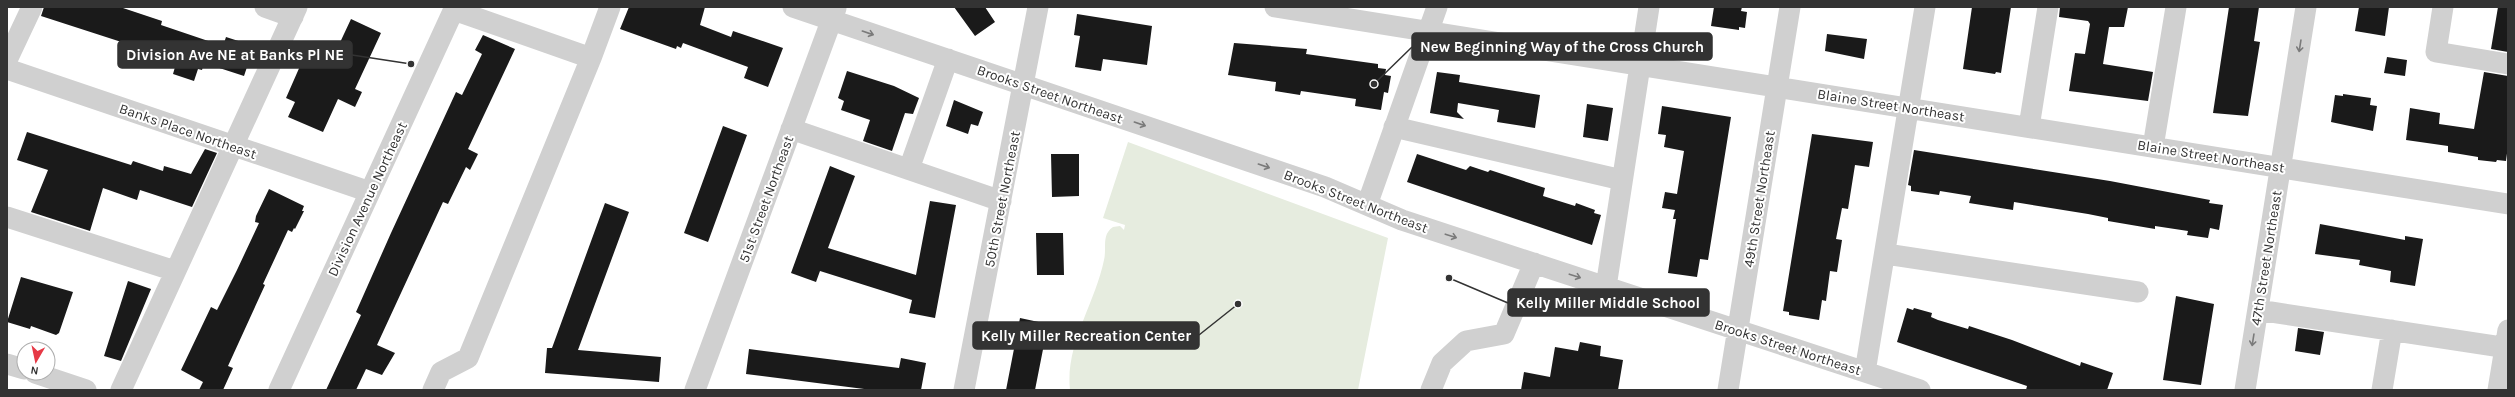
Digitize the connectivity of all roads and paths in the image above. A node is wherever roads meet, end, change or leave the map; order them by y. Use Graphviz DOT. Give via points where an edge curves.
graph roads {
  1 [pos="32,7"];
  2 [pos="265,7"];
  3 [pos="610,7"];
  4 [pos="793,7"];
  5 [pos="1038,7"];
  6 [pos="1275,7"];
  7 [pos="1437,7"];
  8 [pos="1648,7"];
  9 [pos="1790,7"];
  10 [pos="1925,7"];
  11 [pos="2048,7"];
  12 [pos="2176,7"];
  13 [pos="2306,7"];
  14 [pos="2443,7"];
  15 [pos="455,8"];
  16 [pos="1323,11"];
  17 [pos="295,12"];
  18 [pos="834,13"];
  19 [pos="1428,32"];
  20 [pos="591,58"];
  21 [pos="948,59"];
  22 [pos="7,60"];
  23 [pos="2508,64"];
  24 [pos="1639,65"];
  25 [pos="7,69"];
  26 [pos="1024,85"];
  27 [pos="1777,87"];
  28 [pos="1909,108"];
  29 [pos="1394,127"];
  30 [pos="2029,127"];
  31 [pos="791,129"];
  32 [pos="234,146"];
  33 [pos="2154,147"];
  34 [pos="2280,167"];
  35 [pos="909,169"];
  36 [pos="1622,180"];
  37 [pos="370,192"];
  38 [pos="1001,201"];
  39 [pos="2508,204"];
  40 [pos="1367,205"];
  41 [pos="7,217"];
  42 [pos="1886,254"];
  43 [pos="1534,263"];
  44 [pos="175,271"];
  45 [pos="1606,286"];
  46 [pos="2138,292"];
  47 [pos="2258,310"];
  48 [pos="2392,330"];
  49 [pos="1738,331"];
  50 [pos="2507,342"];
  51 [pos="1865,372"];
  52 [pos="56,380"];
  53 [pos="1897,386"];
  54 [pos="86,390"];
  55 [pos="121,390"];
  56 [pos="279,390"];
  57 [pos="433,390"];
  58 [pos="695,390"];
  59 [pos="964,390"];
  60 [pos="1431,390"];
  61 [pos="1728,390"];
  62 [pos="1920,390"];
  63 [pos="2245,390"];
  64 [pos="2382,390"];
  65 [pos="2498,390"];
  1 -- 22 [label="street"];
  2 -- 17 [label="street"];
  3 -- 20 [label="street"];
  4 -- 18 [label="street, Brooks Street Northeast"];
  5 -- 26 [label="street, 50th Street Northeast"];
  6 -- 16 [label="street, Blaine Street Northeast"];
  7 -- 19 [label="street"];
  8 -- 24 [label="street"];
  9 -- 27 [label="street, 49th Street Northeast"];
  10 -- 28 [label="street"];
  11 -- 30 [label="street"];
  12 -- 33 [label="street"];
  13 -- 34 [label="street, 47th Street Northeast, one-way"];
  14 -- 23 [label="street" via="2436,52"];
  15 -- 20 [label="street"];
  15 -- 37 [label="street, Division Avenue Northeast"];
  16 -- 19 [label="street, Blaine Street Northeast"];
  17 -- 32 [label="street"];
  18 -- 21 [label="street, Brooks Street Northeast, one-way"];
  18 -- 31 [label="street, 51st Street Northeast"];
  19 -- 24 [label="street, Blaine Street Northeast"];
  19 -- 29 [label="street"];
  20 -- 57 [label="street" via="468,358 441,372"];
  21 -- 26 [label="street, Brooks Street Northeast"];
  21 -- 35 [label="street"];
  24 -- 27 [label="street, Blaine Street Northeast"];
  24 -- 36 [label="street"];
  25 -- 32 [label="street, Banks Place Northeast"];
  26 -- 38 [label="street, 50th Street Northeast"];
  26 -- 40 [label="street, Brooks Street Northeast, one-way" via="1325,187"];
  27 -- 28 [label="street, Blaine Street Northeast"];
  27 -- 49 [label="street, 49th Street Northeast"];
  28 -- 30 [label="street, Blaine Street Northeast"];
  28 -- 42 [label="street"];
  29 -- 36 [label="street"];
  29 -- 40 [label="street"];
  30 -- 33 [label="street, Blaine Street Northeast"];
  31 -- 35 [label="street"];
  31 -- 58 [label="street, 51st Street Northeast"];
  32 -- 37 [label="street, Banks Place Northeast"];
  32 -- 44 [label="street"];
  33 -- 34 [label="street, Blaine Street Northeast"];
  34 -- 39 [label="street, Blaine Street Northeast"];
  34 -- 47 [label="street, 47th Street Northeast"];
  35 -- 38 [label="street"];
  36 -- 45 [label="street"];
  37 -- 56 [label="street, Division Avenue Northeast"];
  38 -- 59 [label="street, 50th Street Northeast"];
  40 -- 43 [label="street, Brooks Street Northeast, one-way" via="1402,220"];
  41 -- 44 [label="street"];
  42 -- 46 [label="street"];
  42 -- 51 [label="street"];
  43 -- 45 [label="street, Brooks Street Northeast, one-way"];
  43 -- 60 [label="street" via="1504,334 1466,341 1442,364"];
  44 -- 55 [label="street"];
  45 -- 49 [label="street, Brooks Street Northeast"];
  47 -- 48 [label="street"];
  47 -- 63 [label="street, 47th Street Northeast, one-way"];
  48 -- 50 [label="street"];
  48 -- 64 [label="street"];
  49 -- 51 [label="street, Brooks Street Northeast"];
  49 -- 61 [label="street, 49th Street Northeast"];
  50 -- 65 [label="street"];
  51 -- 53 [label="street, Brooks Street Northeast"];
  52 -- 54 [label="street"];
  53 -- 62 [label="street, Brooks Street Northeast"];
}
